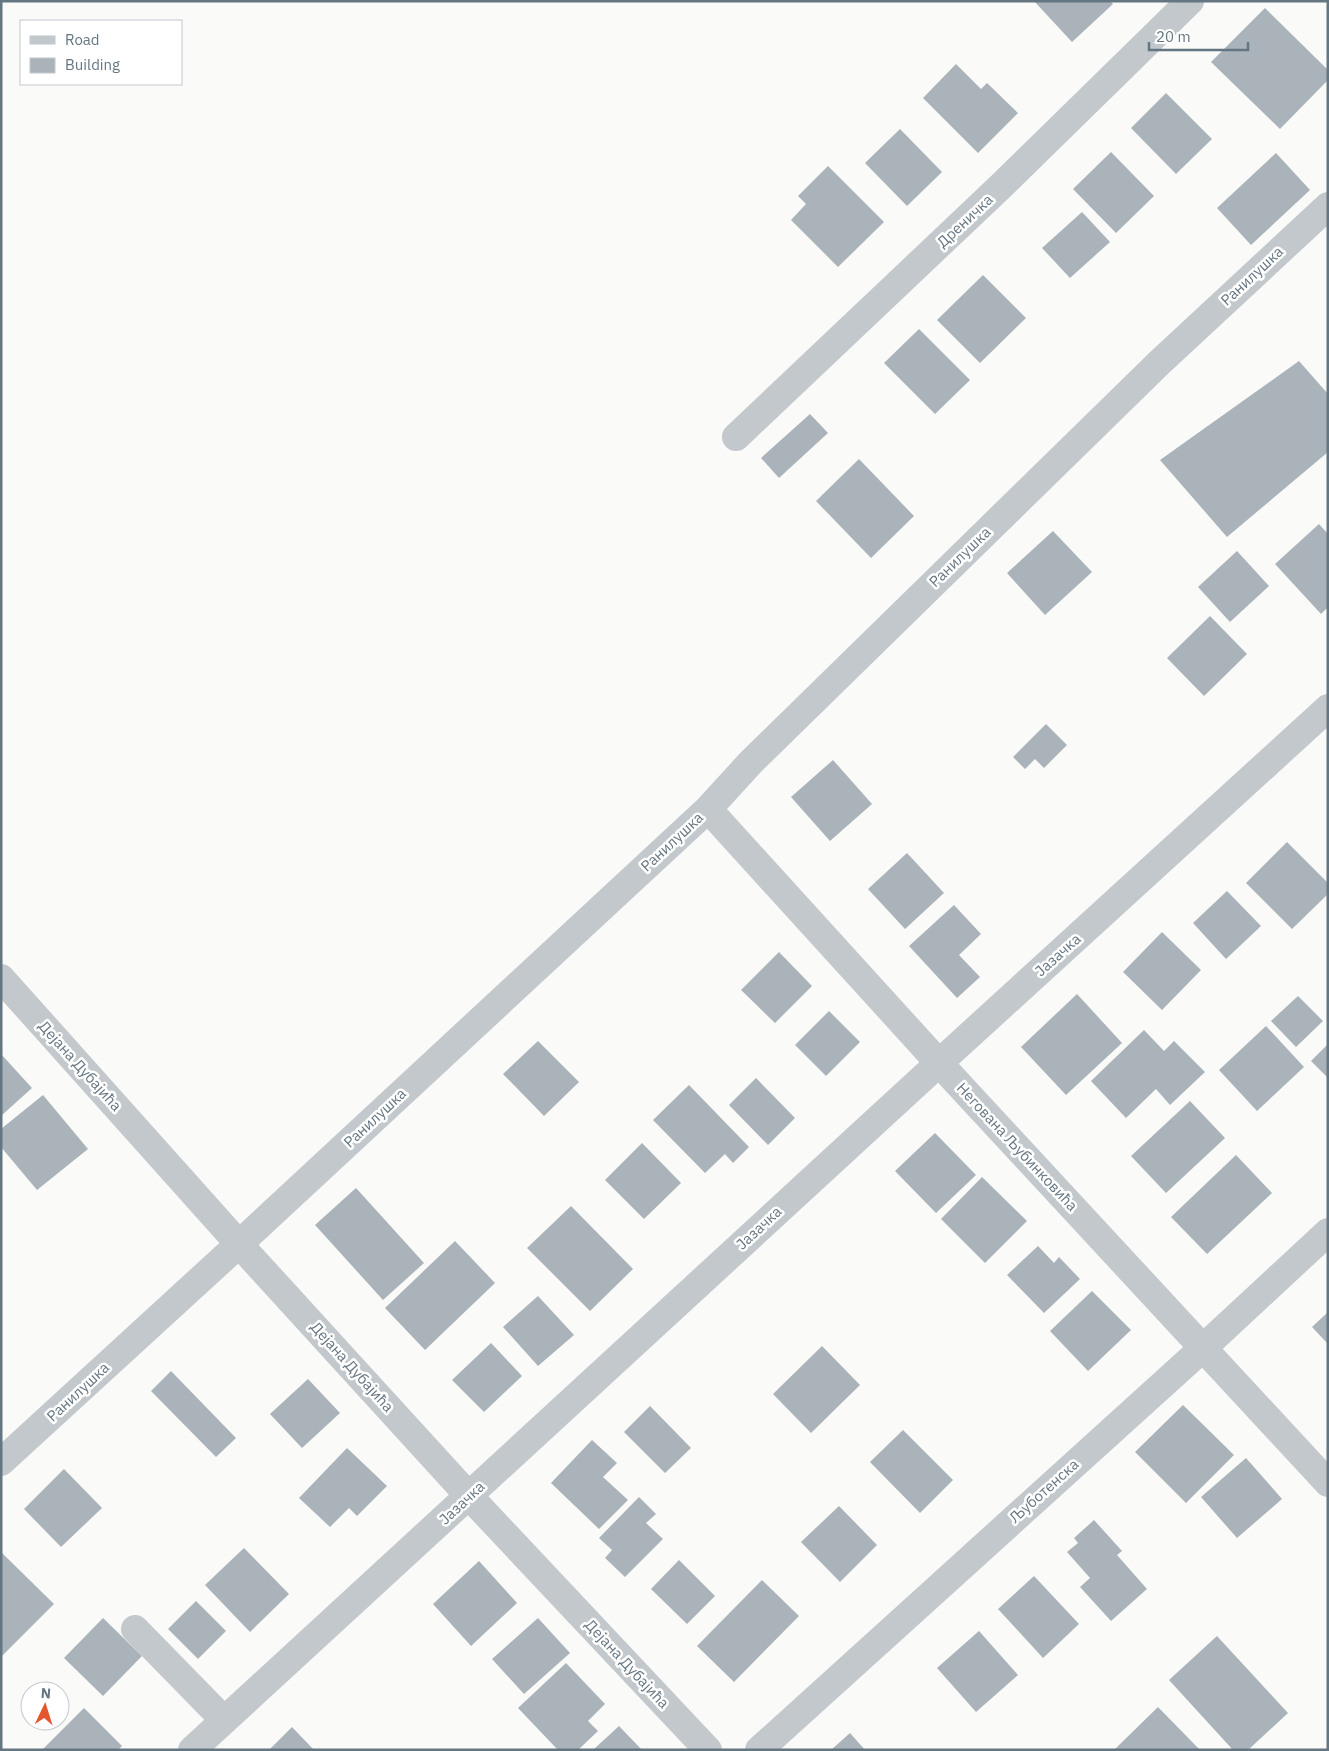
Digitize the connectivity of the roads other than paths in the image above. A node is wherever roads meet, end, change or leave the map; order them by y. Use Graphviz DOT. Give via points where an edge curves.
graph roads {
  1 [pos="1190,1"];
  2 [pos="1328,206"];
  3 [pos="736,437"];
  4 [pos="1328,708"];
  5 [pos="708,808"];
  6 [pos="4,985"];
  7 [pos="939,1063"];
  8 [pos="1328,1232"];
  9 [pos="239,1244"];
  10 [pos="1202,1348"];
  11 [pos="1,1462"];
  12 [pos="1328,1483"];
  13 [pos="469,1496"];
  14 [pos="135,1629"];
  15 [pos="224,1720"];
  16 [pos="192,1750"];
  17 [pos="708,1750"];
  18 [pos="758,1750"];
  1 -- 3 [label="street, Дреничка" via="1000,187"];
  2 -- 5 [label="street, Ранилушка" via="1158,363"];
  4 -- 7 [label="street, Јазачка"];
  5 -- 7 [label="street, Негована Љубинковића"];
  5 -- 9 [label="street, Ранилушка"];
  6 -- 9 [label="street, Дејана Дубајића"];
  7 -- 10 [label="street, Негована Љубинковића"];
  7 -- 13 [label="street, Јазачка"];
  8 -- 10 [label="street, Љуботенска"];
  9 -- 11 [label="street, Ранилушка"];
  9 -- 13 [label="street, Дејана Дубајића"];
  10 -- 12 [label="street, Негована Љубинковића"];
  10 -- 18 [label="street, Љуботенска"];
  13 -- 15 [label="street, Јазачка"];
  13 -- 17 [label="street, Дејана Дубајића"];
  14 -- 15 [label="street"];
  15 -- 16 [label="street, Јазачка"];
}
